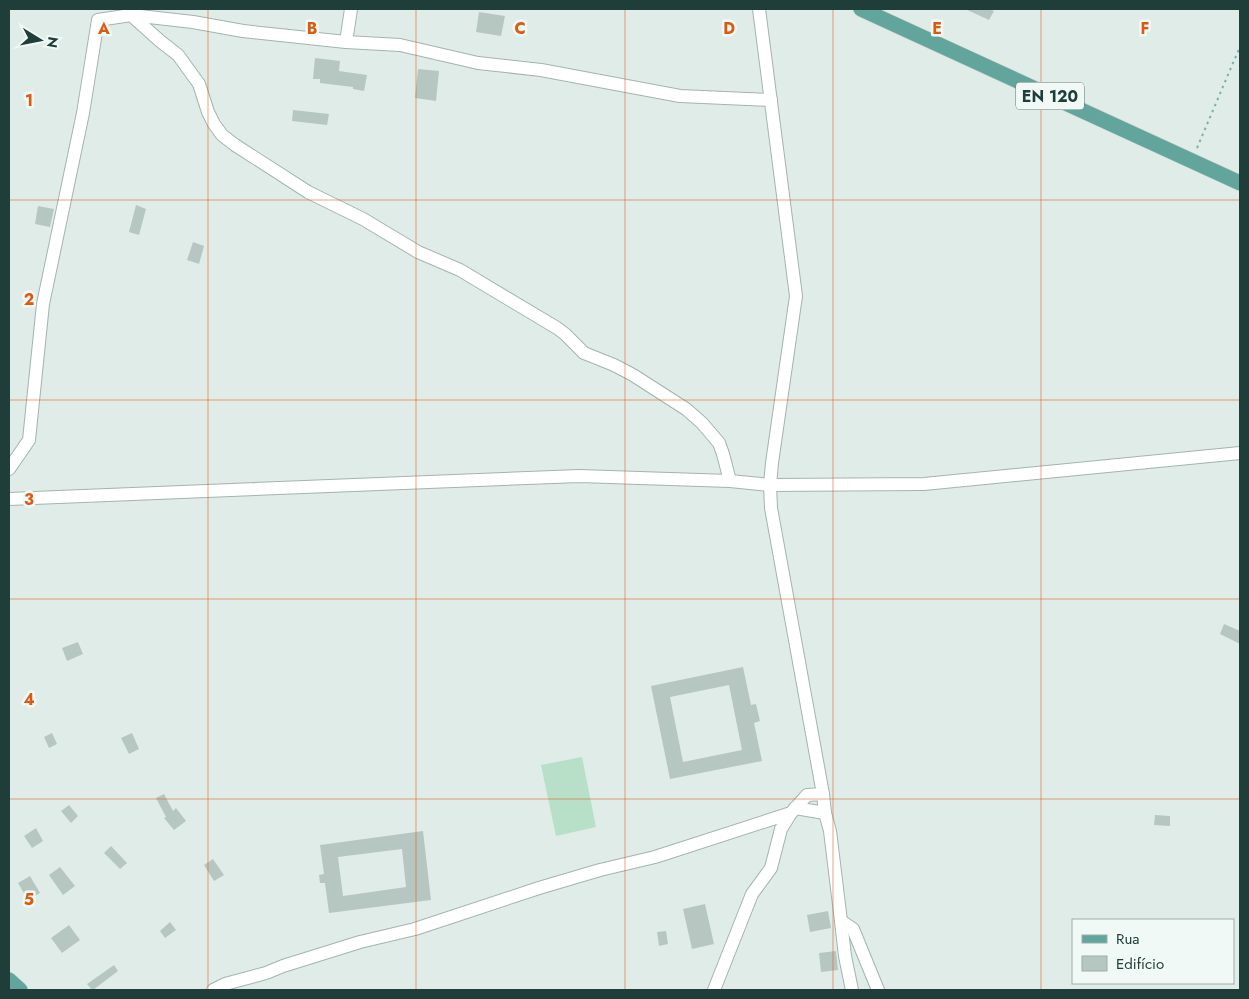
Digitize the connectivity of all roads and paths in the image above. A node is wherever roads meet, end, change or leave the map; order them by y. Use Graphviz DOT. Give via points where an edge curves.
graph roads {
  1 [pos="351,9"];
  2 [pos="759,9"];
  3 [pos="861,9"];
  4 [pos="99,14"];
  5 [pos="131,15"];
  6 [pos="346,42"];
  7 [pos="1240,47"];
  8 [pos="771,100"];
  9 [pos="1191,161"];
  10 [pos="1240,183"];
  11 [pos="1240,453"];
  12 [pos="9,469"];
  13 [pos="730,482"];
  14 [pos="770,485"];
  15 [pos="9,499"];
  16 [pos="823,794"];
  17 [pos="793,810"];
  18 [pos="825,813"];
  19 [pos="842,921"];
  20 [pos="9,980"];
  21 [pos="20,990"];
  22 [pos="213,990"];
  23 [pos="714,990"];
  24 [pos="852,990"];
  25 [pos="878,990"];
  1 -- 6 [label="street"];
  2 -- 8 [label="street"];
  3 -- 9 [label="main road, EN 120"];
  4 -- 5 [label="street"];
  4 -- 12 [label="street" via="83,113 43,304 29,440"];
  5 -- 6 [label="street"];
  5 -- 13 [label="street" via="178,55 199,84 208,112 222,136 308,192 364,219 418,252 460,270 557,328 584,353 627,372 686,409 718,443"];
  6 -- 8 [label="street" via="400,45 478,63 541,70 680,96"];
  7 -- 9 [label="path"];
  8 -- 14 [label="street" via="796,296"];
  9 -- 10 [label="main road, EN 120"];
  11 -- 14 [label="street" via="924,484"];
  13 -- 14 [label="street"];
  13 -- 15 [label="street" via="578,476"];
  14 -- 16 [label="street" via="771,508"];
  16 -- 17 [label="street" via="807,795"];
  16 -- 18 [label="street"];
  17 -- 18 [label="street"];
  17 -- 22 [label="street" via="655,857 539,888"];
  17 -- 23 [label="street" via="781,829 772,868 752,894"];
  18 -- 19 [label="street"];
  19 -- 24 [label="street"];
  19 -- 25 [label="street" via="853,929"];
  20 -- 21 [label="main road"];
}
